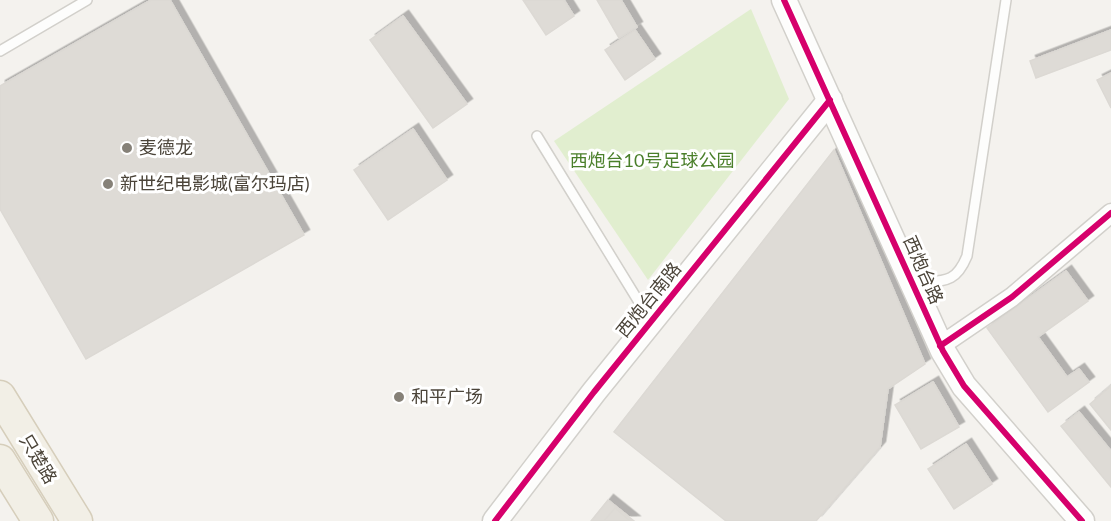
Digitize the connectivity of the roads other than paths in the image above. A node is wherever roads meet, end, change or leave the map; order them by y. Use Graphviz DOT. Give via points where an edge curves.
graph roads {
  1 [pos="87,0"];
  2 [pos="784,0"];
  3 [pos="1006,0"];
  4 [pos="0,51"];
  5 [pos="830,99"];
  6 [pos="537,136"];
  7 [pos="1111,213"];
  8 [pos="912,283"];
  9 [pos="651,322"];
  10 [pos="940,346"];
  11 [pos="0,396"];
  12 [pos="0,460"];
  13 [pos="38,521"];
  14 [pos="77,521"];
  15 [pos="495,521"];
  16 [pos="1082,521"];
  1 -- 4 [label="lane"];
  2 -- 5 [label="street, 西炮台路"];
  3 -- 8 [label="lane" via="968,256 961,272 951,279"];
  5 -- 8 [label="street, 西炮台路"];
  5 -- 9 [label="street, 西炮台南路"];
  6 -- 9 [label="lane"];
  7 -- 10 [label="street" via="1012,297"];
  8 -- 10 [label="street, 西炮台路"];
  9 -- 15 [label="street, 西炮台南路"];
  10 -- 16 [label="street, 西炮台路" via="964,386"];
  11 -- 14 [label="main road, 只楚路"];
  12 -- 13 [label="main road, 只楚路"];
}
